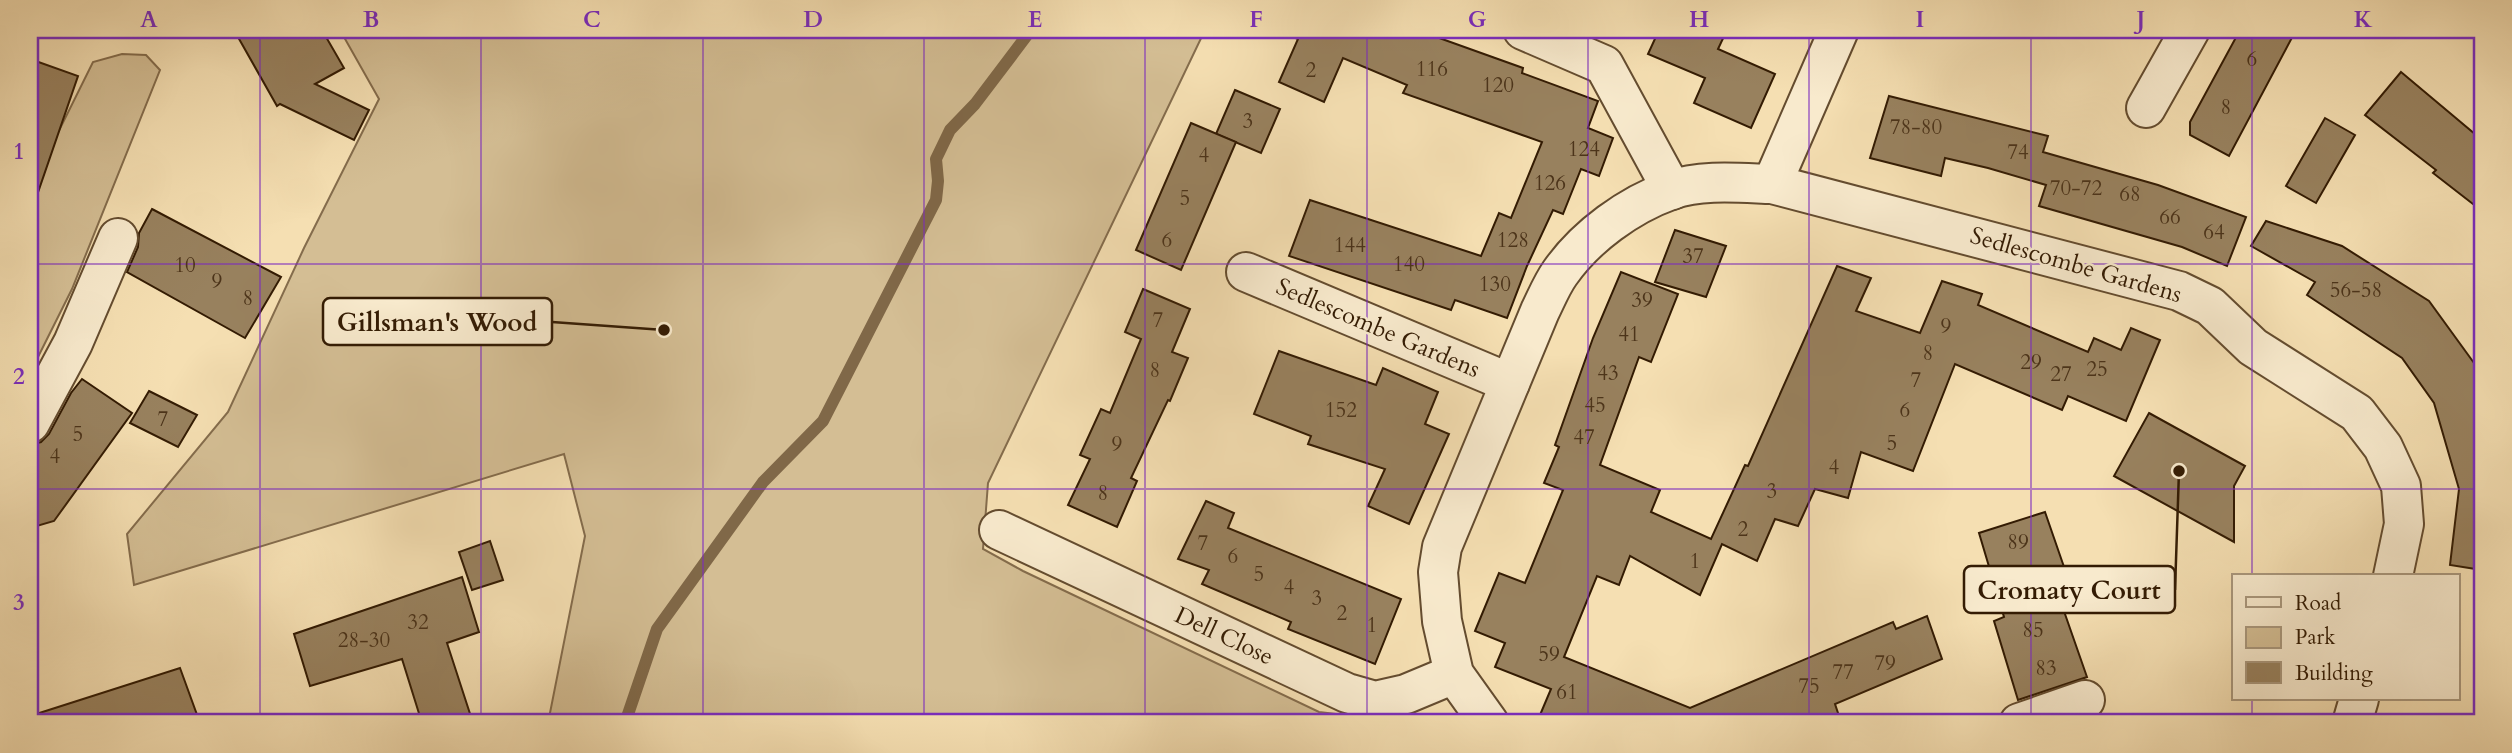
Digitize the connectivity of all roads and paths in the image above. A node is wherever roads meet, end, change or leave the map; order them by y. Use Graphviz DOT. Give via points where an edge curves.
graph roads {
  1 [pos="1523,30"];
  2 [pos="1839,30"];
  3 [pos="2190,30"];
  4 [pos="2146,108"];
  5 [pos="1772,184"];
  6 [pos="1672,190"];
  7 [pos="118,239"];
  8 [pos="1246,272"];
  9 [pos="1510,383"];
  10 [pos="30,423"];
  11 [pos="999,530"];
  12 [pos="2393,574"];
  13 [pos="1454,674"];
  14 [pos="2085,700"];
  15 [pos="2359,700"];
  16 [pos="1489,723"];
  17 [pos="2019,723"];
  18 [pos="2352,723"];
  1 -- 6 [label="street" via="1604,65"];
  2 -- 5 [label="street"];
  3 -- 4 [label="street"];
  5 -- 6 [label="street, Sedlescombe Gardens" via="1721,182"];
  5 -- 12 [label="street, Sedlescombe Gardens" via="2179,291 2210,306 2253,347 2357,413 2384,447 2401,486 2404,524"];
  6 -- 9 [label="street, Sedlescombe Gardens" via="1627,212 1594,236 1559,273"];
  7 -- 10 [label="street" via="73,343"];
  8 -- 9 [label="street, Sedlescombe Gardens"];
  9 -- 13 [label="street, Sedlescombe Gardens" via="1443,547 1438,572 1441,621"];
  11 -- 13 [label="street, Dell Close" via="1347,693 1375,701"];
  13 -- 16 [label="street, Sedlescombe Gardens"];
  14 -- 17 [label="street"];
  15 -- 18 [label="street"];
}
